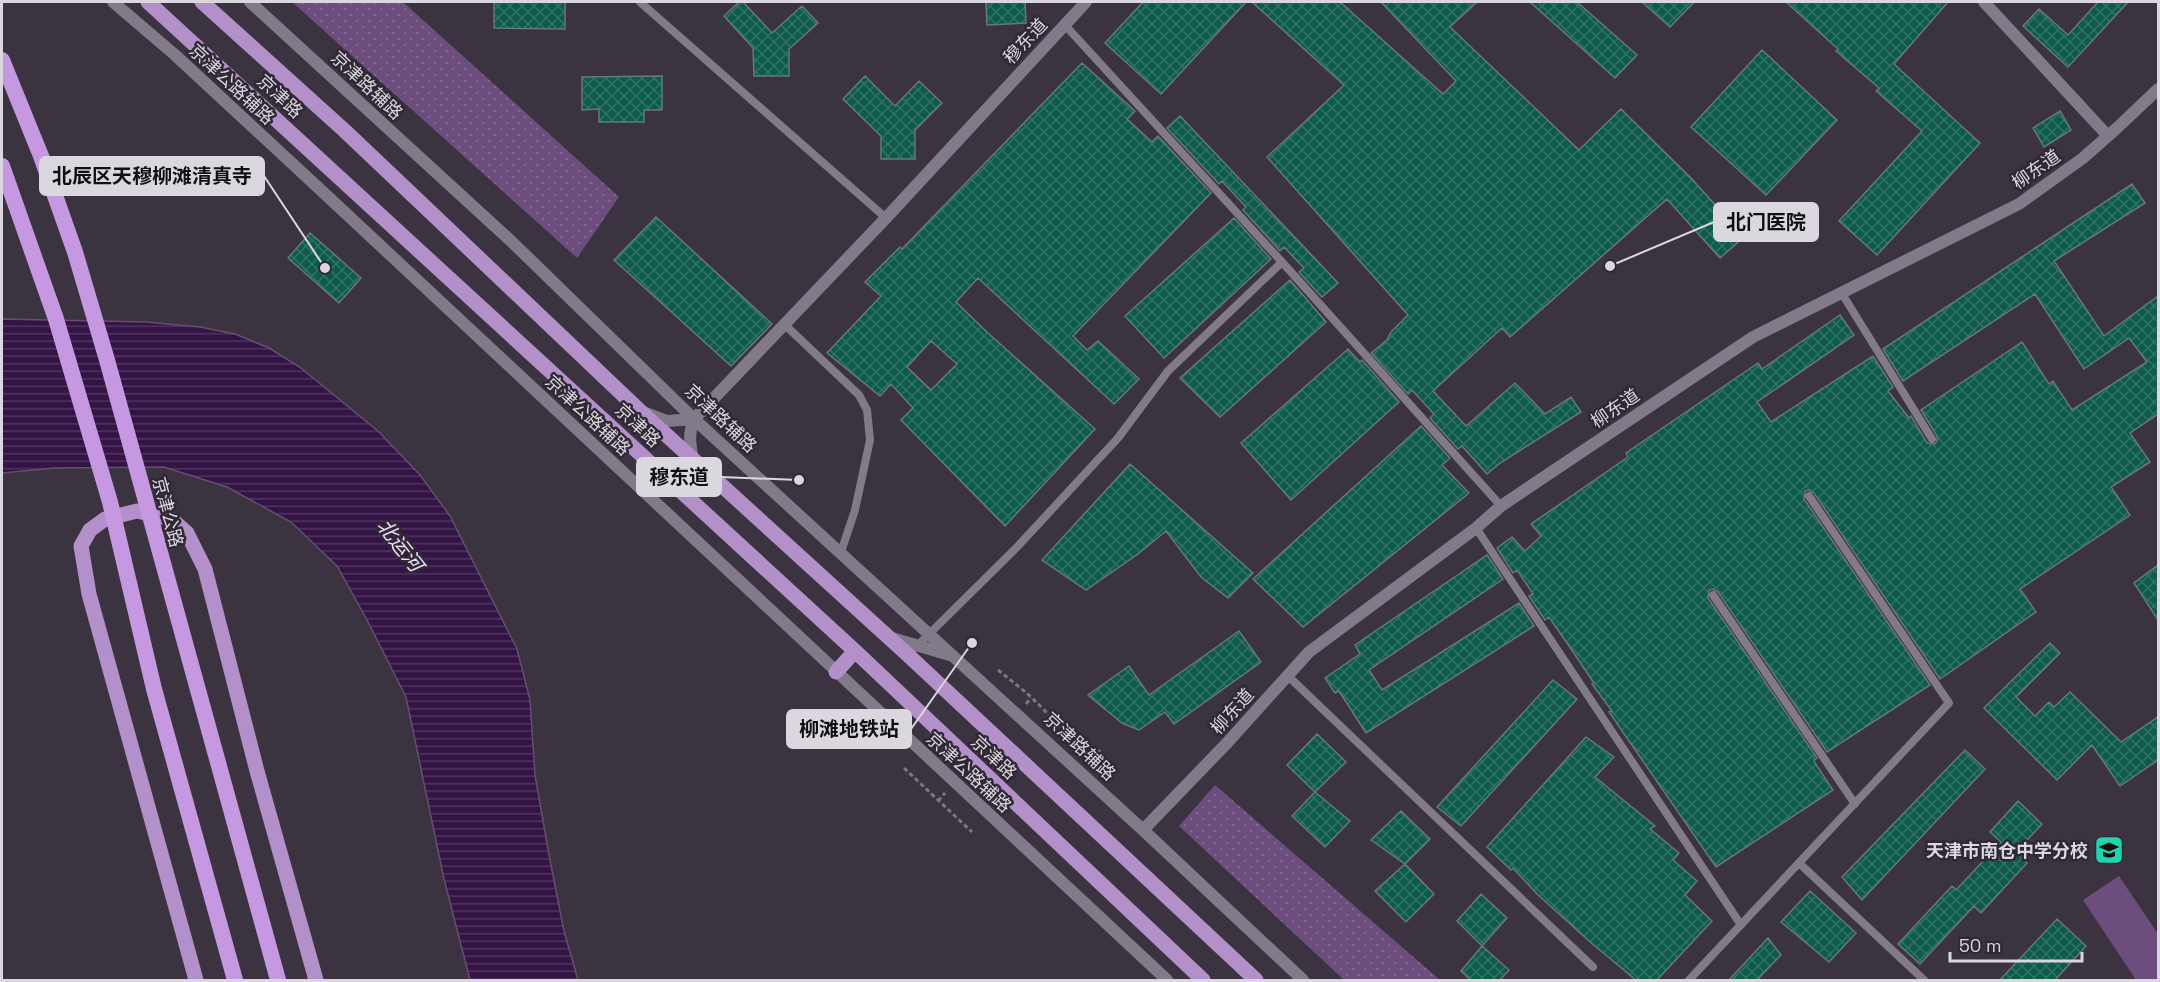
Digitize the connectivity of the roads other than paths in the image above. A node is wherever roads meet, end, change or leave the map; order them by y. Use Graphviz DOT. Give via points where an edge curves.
graph roads {
  1 [pos="113,2"];
  2 [pos="148,2"];
  3 [pos="202,2"];
  4 [pos="250,2"];
  5 [pos="640,2"];
  6 [pos="1086,2"];
  7 [pos="1984,2"];
  8 [pos="1064,24"];
  9 [pos="2,60"];
  10 [pos="2158,89"];
  11 [pos="2108,136"];
  12 [pos="2,166"];
  13 [pos="886,218"];
  14 [pos="1282,262"];
  15 [pos="1841,292"];
  16 [pos="784,324"];
  17 [pos="640,411"];
  18 [pos="694,418"];
  19 [pos="1932,439"];
  20 [pos="693,460"];
  21 [pos="1809,496"];
  22 [pos="1501,506"];
  23 [pos="1476,528"];
  24 [pos="841,552"];
  25 [pos="1713,595"];
  26 [pos="931,634"];
  27 [pos="855,651"];
  28 [pos="913,651"];
  29 [pos="957,657"];
  30 [pos="836,672"];
  31 [pos="1288,676"];
  32 [pos="1854,804"];
  33 [pos="1143,830"];
  34 [pos="1798,863"];
  35 [pos="1740,925"];
  36 [pos="1593,966"];
  37 [pos="196,981"];
  38 [pos="234,981"];
  39 [pos="278,981"];
  40 [pos="316,981"];
  41 [pos="1167,981"];
  42 [pos="1203,981"];
  43 [pos="1256,981"];
  44 [pos="1303,981"];
  45 [pos="1689,981"];
  46 [pos="1924,981"];
  1 -- 30 [label="street, 京津公路辅路" via="324,193"];
  2 -- 27 [label="main road, 京津路"];
  3 -- 17 [label="main road, 京津路"];
  4 -- 18 [label="street, 京津路辅路" via="511,241"];
  5 -- 13 [label="lane"];
  6 -- 8 [label="street, 穆东道"];
  7 -- 11 [label="street"];
  8 -- 13 [label="street, 穆东道"];
  8 -- 14 [label="lane"];
  9 -- 39 [label="highway, 京津公路" via="75,252"];
  10 -- 11 [label="street, 柳东道"];
  11 -- 15 [label="street, 柳东道" via="2019,204"];
  12 -- 38 [label="highway" via="56,319 106,491 154,689"];
  13 -- 16 [label="street, 穆东道"];
  14 -- 22 [label="lane"];
  14 -- 26 [label="lane" via="1167,371 1118,438"];
  15 -- 19 [label="lane"];
  15 -- 22 [label="street, 柳东道" via="1753,337"];
  16 -- 18 [label="street, 穆东道"];
  16 -- 24 [label="lane" via="859,395 867,410 870,440 855,510"];
  17 -- 18 [label="street" via="667,421"];
  17 -- 20 [label="main road, 京津路"];
  18 -- 20 [label="street" via="689,442"];
  18 -- 24 [label="street, 京津路辅路"];
  20 -- 28 [label="main road, 京津路" via="888,637"];
  21 -- 32 [label="lane" via="1949,703"];
  22 -- 23 [label="street, 柳东道"];
  23 -- 31 [label="street, 柳东道" via="1309,652"];
  23 -- 35 [label="lane"];
  24 -- 26 [label="street, 京津路辅路"];
  25 -- 32 [label="lane"];
  26 -- 28 [label="lane"];
  26 -- 29 [label="street, 京津路辅路"];
  27 -- 30 [label="main road"];
  27 -- 42 [label="main road, 京津路"];
  28 -- 29 [label="street"];
  28 -- 43 [label="main road, 京津路"];
  29 -- 33 [label="street, 京津路辅路"];
  30 -- 41 [label="street, 京津公路辅路"];
  31 -- 33 [label="street, 柳东道"];
  31 -- 36 [label="lane"];
  32 -- 34 [label="lane"];
  33 -- 44 [label="street, 京津路辅路"];
  34 -- 35 [label="lane"];
  34 -- 46 [label="lane"];
  35 -- 45 [label="lane"];
  37 -- 40 [label="main road" via="89,594 82,555 81,546 90,530 105,519 137,511 171,519 187,533 205,569 256,771"];
}
